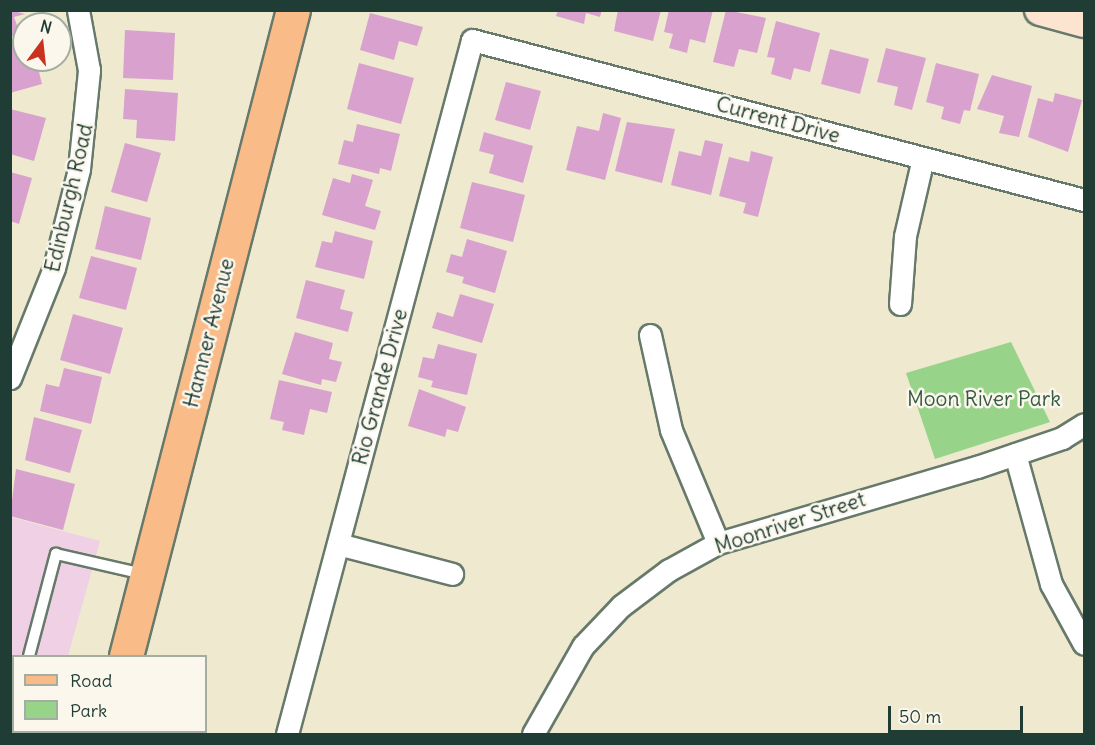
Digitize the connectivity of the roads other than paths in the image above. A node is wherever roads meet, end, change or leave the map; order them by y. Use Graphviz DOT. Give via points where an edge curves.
graph roads {
  1 [pos="78,10"];
  2 [pos="293,10"];
  3 [pos="1040,10"];
  4 [pos="1084,22"];
  5 [pos="472,40"];
  6 [pos="923,158"];
  7 [pos="1084,200"];
  8 [pos="900,304"];
  9 [pos="650,335"];
  10 [pos="10,378"];
  11 [pos="1084,424"];
  12 [pos="1015,454"];
  13 [pos="718,543"];
  14 [pos="338,544"];
  15 [pos="452,574"];
  16 [pos="147,575"];
  17 [pos="1084,644"];
  18 [pos="30,655"];
  19 [pos="127,655"];
  20 [pos="287,735"];
  21 [pos="533,735"];
  1 -- 10 [label="street, Edinburgh Road" via="89,70 79,169 54,268"];
  2 -- 16 [label="main road, Hamner Avenue"];
  3 -- 4 [label="street"];
  5 -- 6 [label="street, Current Drive"];
  5 -- 14 [label="street, Rio Grande Drive"];
  6 -- 7 [label="street, Current Drive"];
  6 -- 8 [label="street" via="905,236"];
  9 -- 13 [label="street" via="671,430"];
  11 -- 12 [label="street, Moonriver Street"];
  12 -- 13 [label="street, Moonriver Street"];
  12 -- 17 [label="street" via="1051,585"];
  13 -- 21 [label="street, Moonriver Street" via="621,606 584,646"];
  14 -- 15 [label="street"];
  14 -- 20 [label="street, Rio Grande Drive"];
  16 -- 18 [label="lane" via="56,554"];
  16 -- 19 [label="main road, Hamner Avenue"];
}
